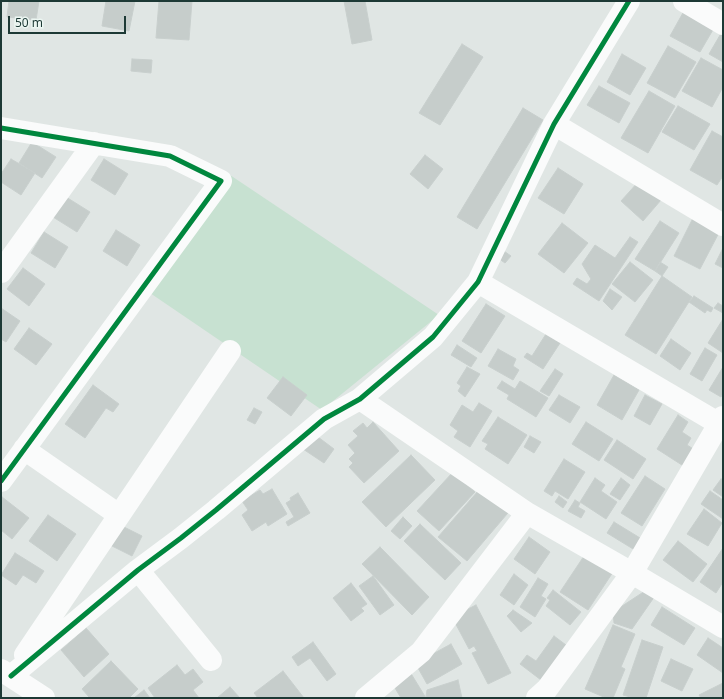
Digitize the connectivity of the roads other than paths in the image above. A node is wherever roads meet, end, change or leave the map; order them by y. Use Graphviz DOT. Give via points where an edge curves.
graph roads {
  1 [pos="630,1"];
  2 [pos="684,1"];
  3 [pos="723,24"];
  4 [pos="554,124"];
  5 [pos="1,128"];
  6 [pos="94,143"];
  7 [pos="723,225"];
  8 [pos="1,272"];
  9 [pos="478,282"];
  10 [pos="230,351"];
  11 [pos="360,399"];
  12 [pos="722,422"];
  13 [pos="24,449"];
  14 [pos="1,481"];
  15 [pos="527,513"];
  16 [pos="119,515"];
  17 [pos="138,570"];
  18 [pos="632,573"];
  19 [pos="723,627"];
  20 [pos="211,660"];
  21 [pos="6,673"];
  22 [pos="44,698"];
  23 [pos="366,698"];
  24 [pos="537,698"];
  1 -- 4 [label="street"];
  2 -- 3 [label="street"];
  4 -- 7 [label="street"];
  4 -- 9 [label="street"];
  5 -- 6 [label="street"];
  6 -- 8 [label="street"];
  6 -- 13 [label="street" via="170,156 220,181"];
  9 -- 11 [label="street" via="433,338"];
  9 -- 12 [label="street"];
  10 -- 16 [label="street"];
  11 -- 15 [label="street"];
  11 -- 17 [label="street" via="324,419 216,510"];
  12 -- 18 [label="street"];
  13 -- 14 [label="street"];
  13 -- 16 [label="street"];
  15 -- 18 [label="street"];
  15 -- 23 [label="street" via="421,652"];
  16 -- 21 [label="street"];
  17 -- 20 [label="street"];
  17 -- 21 [label="street"];
  18 -- 19 [label="street"];
  18 -- 24 [label="street" via="548,689"];
  21 -- 22 [label="street"];
}
